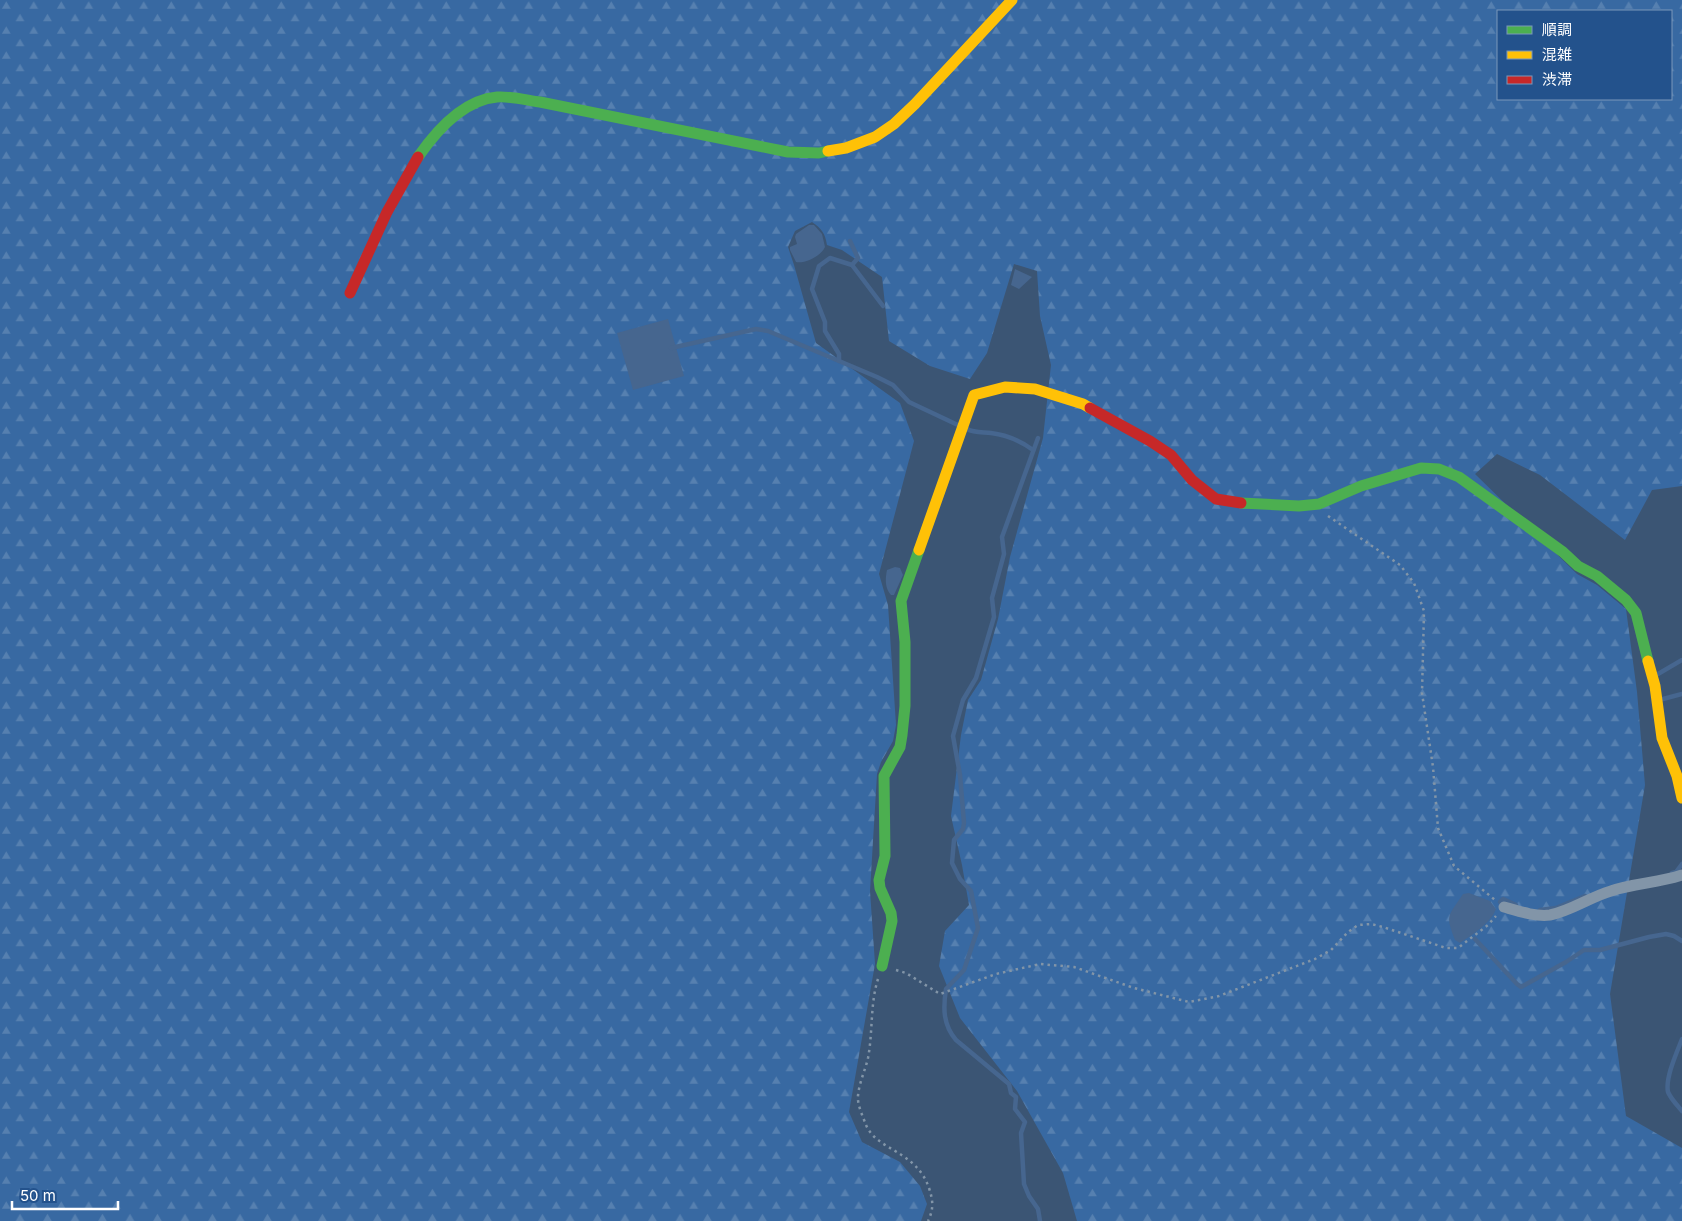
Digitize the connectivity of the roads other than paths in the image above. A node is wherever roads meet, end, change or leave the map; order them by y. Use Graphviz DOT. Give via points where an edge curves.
graph roads {
  1 [pos="1012,0"];
  2 [pos="350,293"];
  3 [pos="1682,798"];
  4 [pos="1682,875"];
  5 [pos="1504,907"];
  6 [pos="882,966"];
  1 -- 2 [label="street" via="894,124 875,137 837,150 788,152 507,96 484,100 461,111 437,132 414,162"];
  3 -- 6 [label="street" via="1662,738 1656,686 1636,613 1626,600 1597,576 1578,566 1459,477 1421,468 1361,486 1319,504 1230,502 1216,499 1192,480 1171,455 1150,441 1082,404 1035,389 1005,387 974,395 901,601 906,631 904,708 901,742 884,776 884,856 879,880 892,921"];
  4 -- 5 [label="street" via="1611,890 1548,915"];
}
